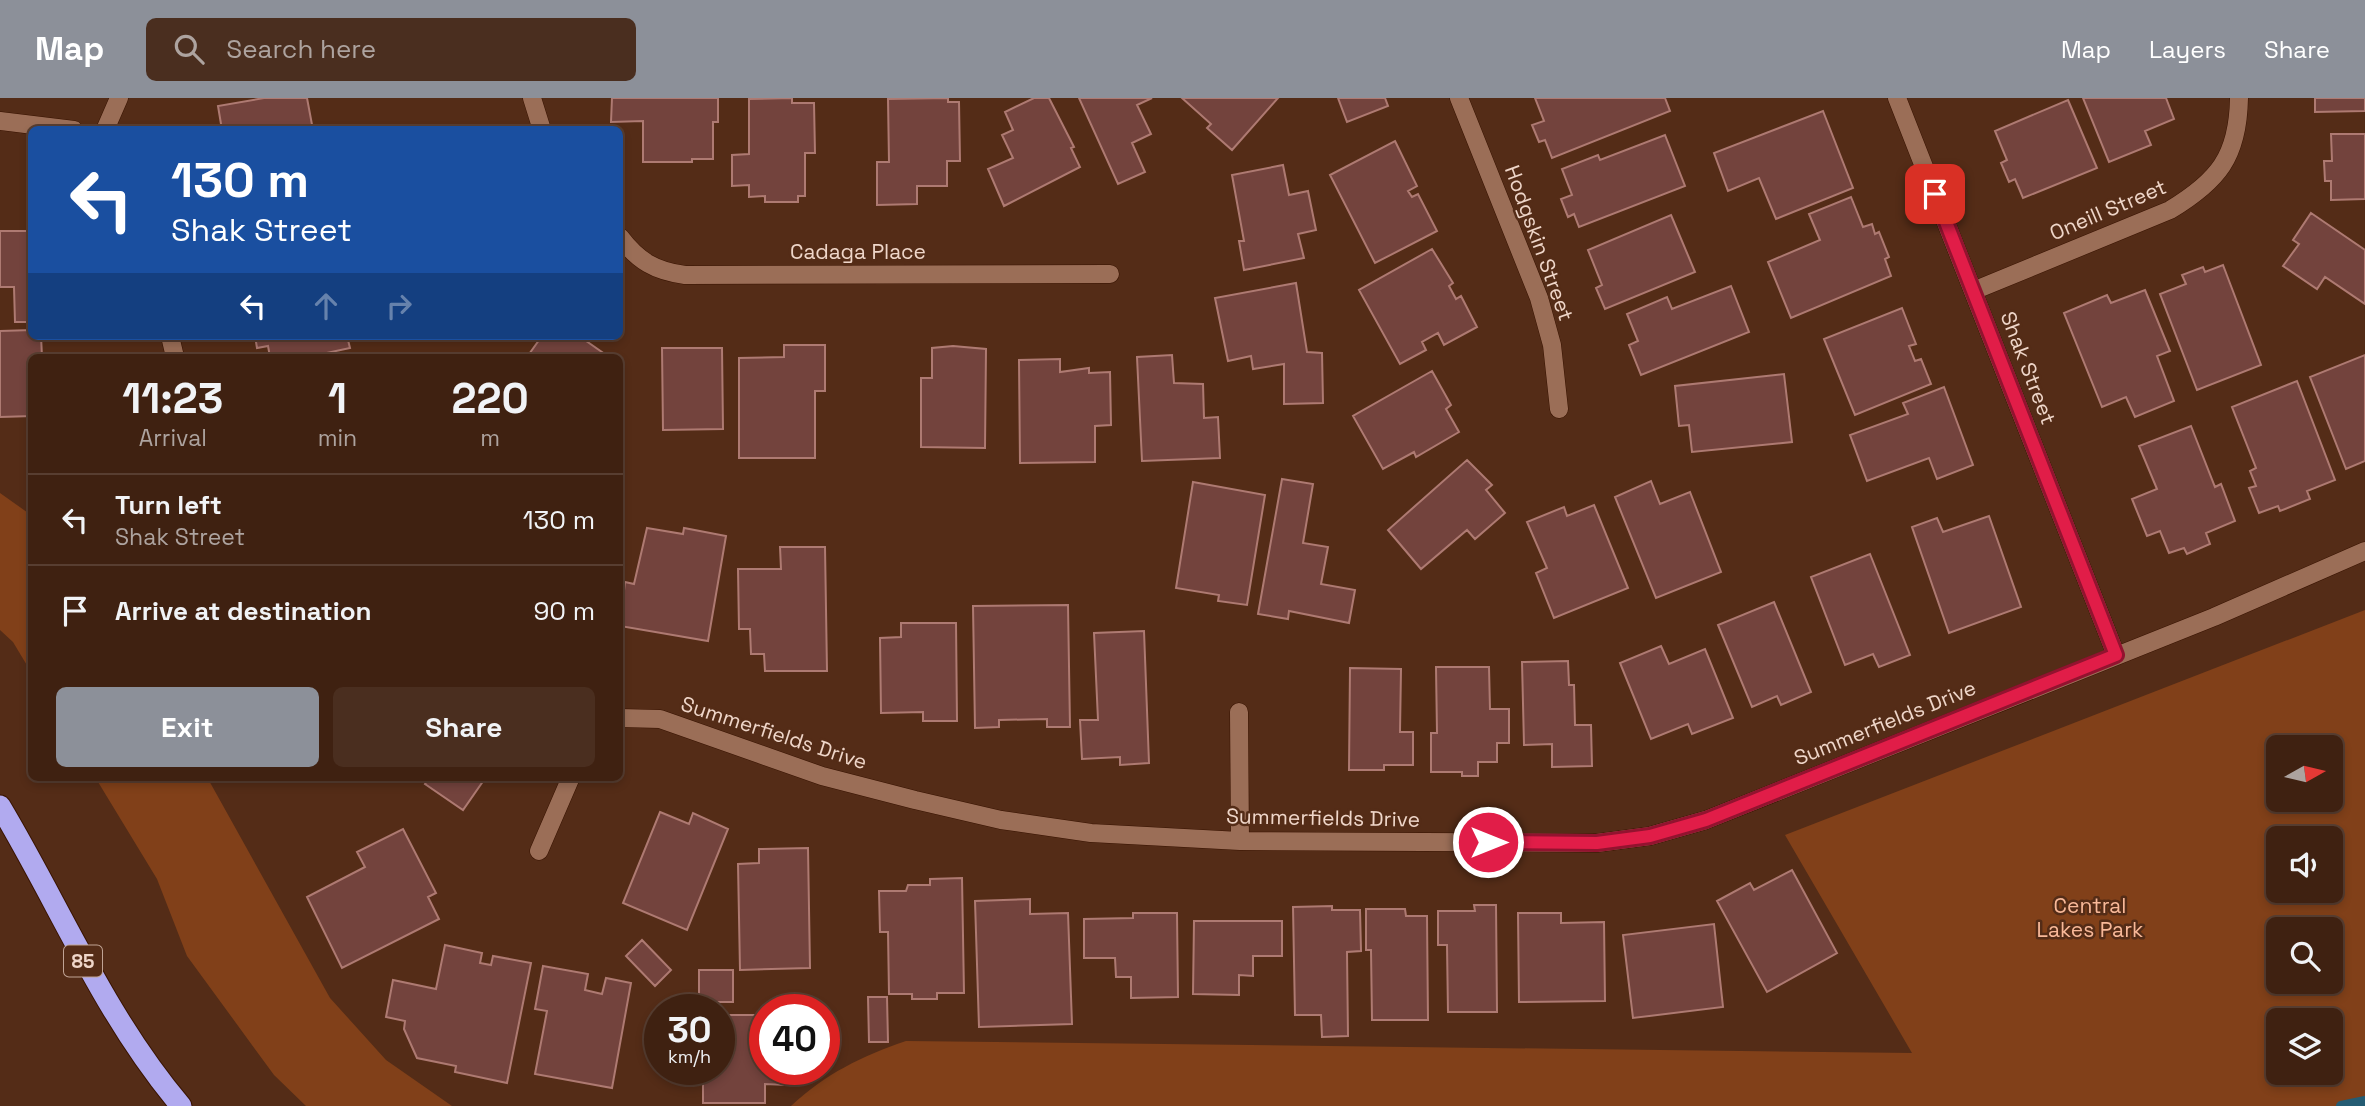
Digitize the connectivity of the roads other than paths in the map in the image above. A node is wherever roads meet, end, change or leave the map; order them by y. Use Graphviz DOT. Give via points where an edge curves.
graph roads {
  1 [pos="119,98"];
  2 [pos="533,98"];
  3 [pos="1460,98"];
  4 [pos="1897,98"];
  5 [pos="2239,98"];
  6 [pos="0,121"];
  7 [pos="41,126"];
  8 [pos="107,126"];
  9 [pos="541,126"];
  10 [pos="623,240"];
  11 [pos="1110,274"];
  12 [pos="1973,291"];
  13 [pos="1559,409"];
  14 [pos="2365,551"];
  15 [pos="2116,655"];
  16 [pos="1239,712"];
  17 [pos="623,718"];
  18 [pos="569,781"];
  19 [pos="0,806"];
  20 [pos="1240,841"];
  21 [pos="538,851"];
  22 [pos="181,1106"];
  1 -- 8 [label="street"];
  2 -- 9 [label="street"];
  3 -- 13 [label="street, Hodgskin Street" via="1539,298 1552,345"];
  4 -- 12 [label="street, Shak Street"];
  5 -- 12 [label="street, Oneill Street" via="2232,148 2219,174 2199,193 2170,210"];
  6 -- 7 [label="street"];
  10 -- 11 [label="street, Cadaga Place" via="646,264 685,275"];
  12 -- 15 [label="street, Shak Street"];
  14 -- 15 [label="street, Summerfields Drive"];
  15 -- 20 [label="street, Summerfields Drive" via="1706,820 1650,836 1597,843"];
  16 -- 20 [label="street"];
  17 -- 20 [label="street, Summerfields Drive" via="660,719 822,776 1001,820 1091,833"];
  18 -- 21 [label="street"];
  19 -- 22 [label="highway, 85" via="96,985"];
}
